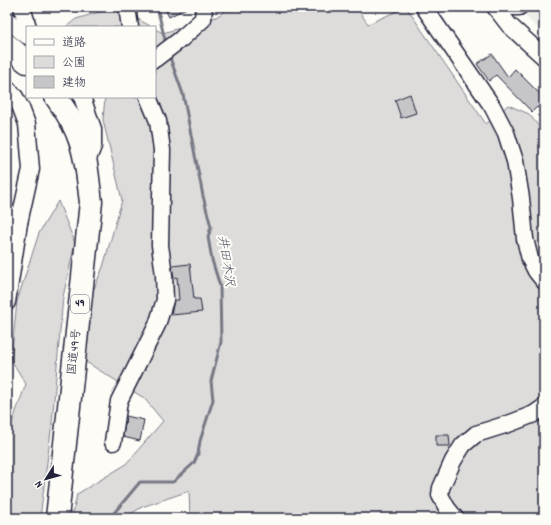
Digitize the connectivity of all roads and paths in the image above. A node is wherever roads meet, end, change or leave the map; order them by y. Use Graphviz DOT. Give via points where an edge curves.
graph roads {
  1 [pos="22,7"];
  2 [pos="127,7"];
  3 [pos="204,7"];
  4 [pos="424,7"];
  5 [pos="495,7"];
  6 [pos="513,7"];
  7 [pos="519,7"];
  8 [pos="7,20"];
  9 [pos="28,26"];
  10 [pos="130,26"];
  11 [pos="26,35"];
  12 [pos="7,45"];
  13 [pos="163,53"];
  14 [pos="544,58"];
  15 [pos="26,61"];
  16 [pos="7,88"];
  17 [pos="57,98"];
  18 [pos="82,98"];
  19 [pos="148,98"];
  20 [pos="86,164"];
  21 [pos="7,212"];
  22 [pos="19,223"];
  23 [pos="544,281"];
  24 [pos="7,302"];
  25 [pos="544,407"];
  26 [pos="113,442"];
  27 [pos="57,518"];
  28 [pos="455,518"];
  1 -- 9 [label="street"];
  2 -- 10 [label="street"];
  3 -- 13 [label="street" via="203,19"];
  4 -- 23 [label="street" via="492,106 506,133 515,162 530,259"];
  5 -- 14 [label="street"];
  6 -- 7 [label="street"];
  8 -- 11 [label="street"];
  12 -- 15 [label="highway"];
  16 -- 22 [label="street" via="15,97 27,124 31,169"];
  17 -- 20 [label="highway, 国道49号 / 49" via="80,138"];
  18 -- 20 [label="street" via="93,129 93,146"];
  19 -- 26 [label="street" via="158,121 162,150 160,245 165,300 157,325 119,401"];
  20 -- 27 [label="highway, 国道49号 / 49" via="91,202"];
  21 -- 22 [label="street"];
  22 -- 24 [label="street"];
  25 -- 28 [label="street" via="534,414 476,434 463,445 453,461 440,495"];
}
